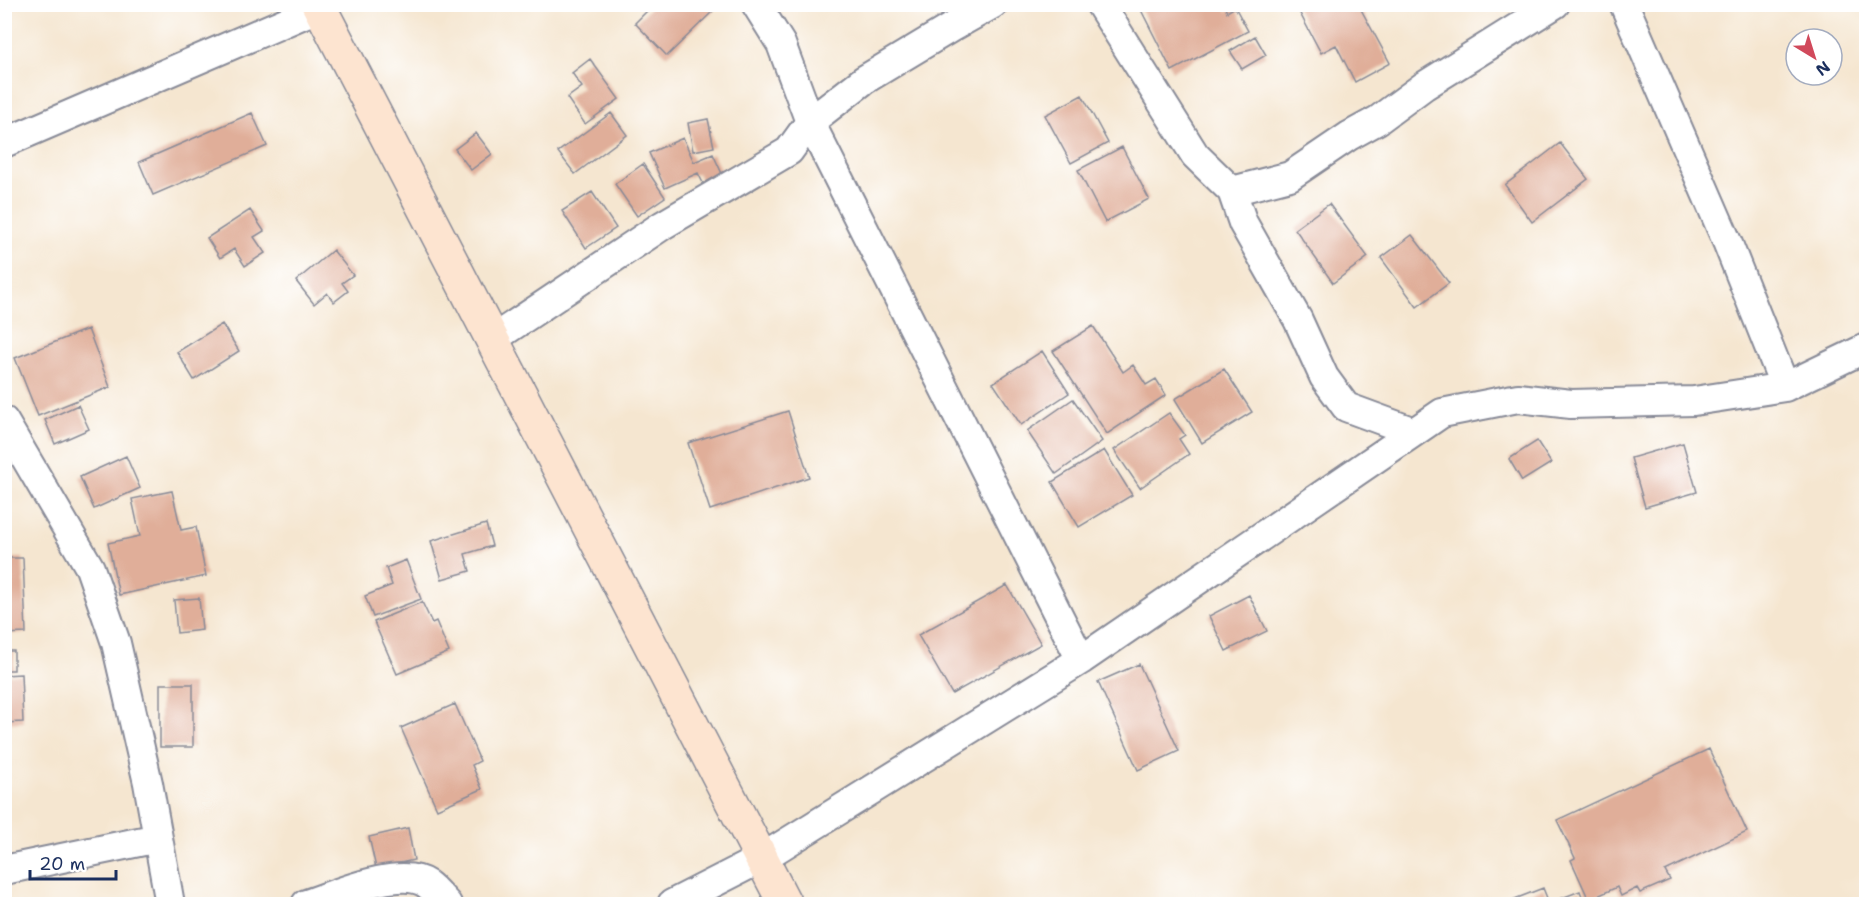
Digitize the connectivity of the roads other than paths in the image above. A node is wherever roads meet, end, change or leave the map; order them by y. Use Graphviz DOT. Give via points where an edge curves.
graph roads {
  1 [pos="756,4"];
  2 [pos="993,4"];
  3 [pos="1100,4"];
  4 [pos="1555,4"];
  5 [pos="1624,4"];
  6 [pos="319,6"];
  7 [pos="810,122"];
  8 [pos="4,143"];
  9 [pos="1232,191"];
  10 [pos="493,339"];
  11 [pos="1866,348"];
  12 [pos="1785,387"];
  13 [pos="4,422"];
  14 [pos="1414,432"];
  15 [pos="1081,660"];
  16 [pos="158,838"];
  17 [pos="762,858"];
  18 [pos="4,870"];
  19 [pos="170,904"];
  20 [pos="306,904"];
  21 [pos="447,904"];
  22 [pos="672,904"];
  23 [pos="785,904"];
  1 -- 7 [label="street" via="781,44"];
  2 -- 7 [label="street" via="864,80"];
  3 -- 9 [label="street" via="1196,155"];
  4 -- 9 [label="street" via="1290,176"];
  5 -- 12 [label="street"];
  6 -- 8 [label="street"];
  6 -- 10 [label="main road"];
  7 -- 10 [label="street" via="789,151 663,225"];
  7 -- 15 [label="street"];
  9 -- 14 [label="street" via="1243,223 1298,320 1324,376 1346,407"];
  10 -- 17 [label="main road"];
  11 -- 12 [label="street"];
  12 -- 14 [label="street" via="1694,401 1571,404 1518,398 1442,413"];
  13 -- 16 [label="street" via="90,568 116,643"];
  14 -- 15 [label="street"];
  15 -- 17 [label="street"];
  16 -- 18 [label="street"];
  16 -- 19 [label="street"];
  17 -- 22 [label="street"];
  17 -- 23 [label="main road"];
  20 -- 21 [label="street" via="400,877 426,883"];
}
